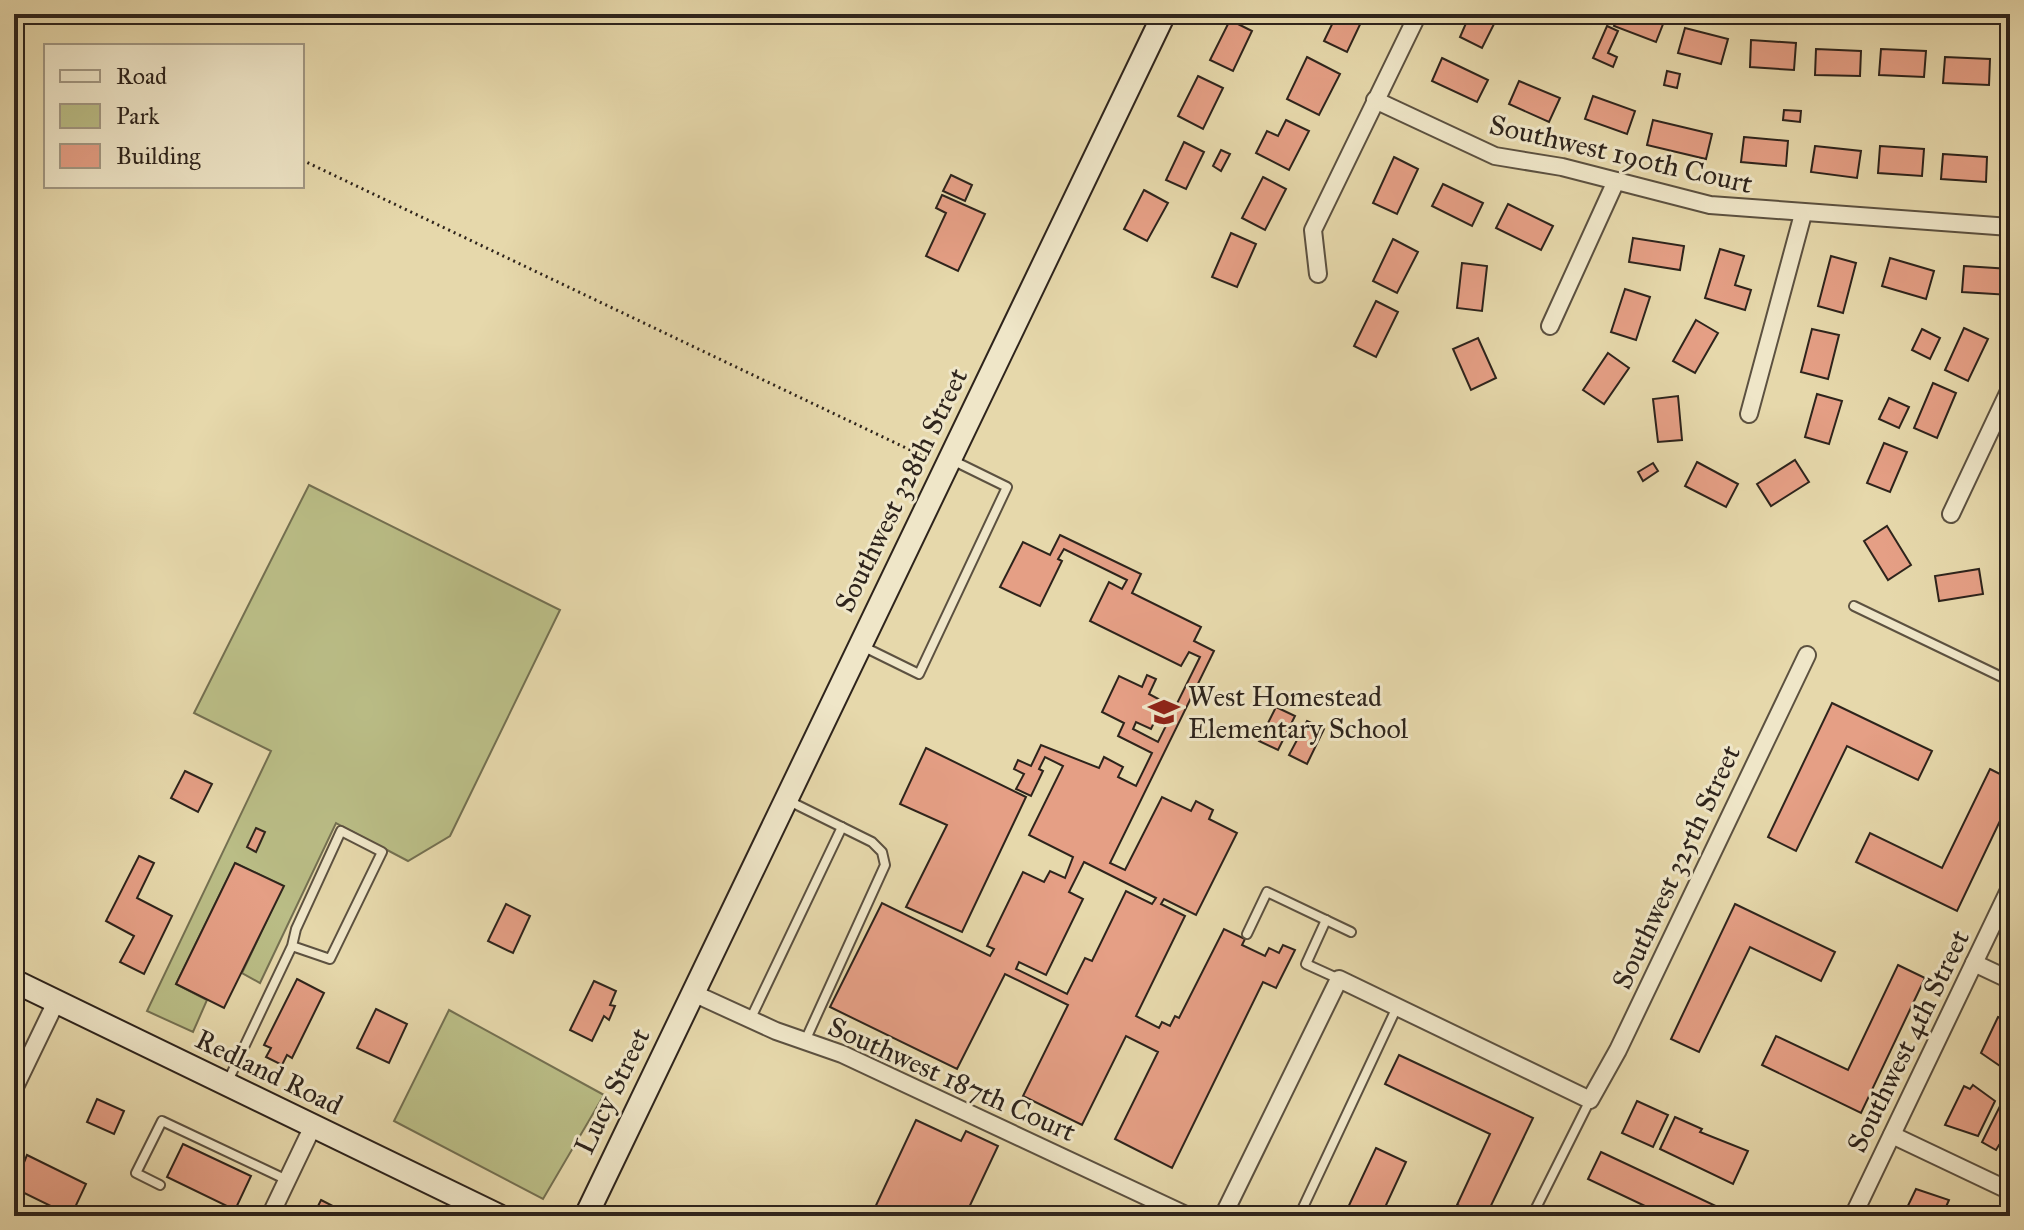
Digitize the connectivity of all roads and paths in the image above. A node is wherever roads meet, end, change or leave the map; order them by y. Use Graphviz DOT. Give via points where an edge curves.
graph roads {
  1 [pos="1164,14"];
  2 [pos="1418,14"];
  3 [pos="1375,100"];
  4 [pos="304,161"];
  5 [pos="1616,181"];
  6 [pos="1803,214"];
  7 [pos="2010,227"];
  8 [pos="1318,274"];
  9 [pos="1550,326"];
  10 [pos="2010,389"];
  11 [pos="1749,414"];
  12 [pos="948,463"];
  13 [pos="1951,514"];
  14 [pos="1854,606"];
  15 [pos="860,645"];
  16 [pos="1807,655"];
  17 [pos="2010,681"];
  18 [pos="786,800"];
  19 [pos="842,827"];
  20 [pos="2010,888"];
  21 [pos="1326,920"];
  22 [pos="1351,932"];
  23 [pos="1247,934"];
  24 [pos="292,946"];
  25 [pos="1974,963"];
  26 [pos="1339,979"];
  27 [pos="2010,980"];
  28 [pos="14,981"];
  29 [pos="693,993"];
  30 [pos="56,1002"];
  31 [pos="1397,1007"];
  32 [pos="750,1020"];
  33 [pos="805,1041"];
  34 [pos="226,1084"];
  35 [pos="14,1089"];
  36 [pos="1590,1100"];
  37 [pos="313,1126"];
  38 [pos="1892,1135"];
  39 [pos="287,1180"];
  40 [pos="160,1185"];
  41 [pos="2010,1191"];
  42 [pos="270,1216"];
  43 [pos="499,1216"];
  44 [pos="586,1216"];
  45 [pos="1188,1216"];
  46 [pos="1223,1216"];
  47 [pos="1299,1216"];
  48 [pos="1532,1216"];
  49 [pos="1853,1216"];
  1 -- 12 [label="street, Southwest 328th Street"];
  2 -- 3 [label="street"];
  3 -- 5 [label="street, Southwest 190th Court" via="1495,156"];
  3 -- 8 [label="street" via="1313,230"];
  4 -- 12 [label="path"];
  5 -- 6 [label="street, Southwest 190th Court" via="1710,205"];
  5 -- 9 [label="street"];
  6 -- 7 [label="street, Southwest 190th Court"];
  6 -- 11 [label="street"];
  10 -- 13 [label="street"];
  12 -- 15 [label="street, Southwest 328th Street"];
  12 -- 15 [label="lane" via="1007,487 919,674"];
  14 -- 17 [label="lane"];
  15 -- 18 [label="street, Southwest 328th Street"];
  16 -- 36 [label="street, Southwest 325th Street"];
  18 -- 19 [label="lane"];
  18 -- 29 [label="street, Southwest 328th Street"];
  19 -- 32 [label="lane"];
  19 -- 33 [label="lane" via="877,845 884,872"];
  20 -- 25 [label="street, Southwest 4th Street"];
  21 -- 22 [label="lane"];
  21 -- 23 [label="lane" via="1267,892"];
  21 -- 26 [label="lane" via="1306,964"];
  24 -- 24 [label="lane" via="330,959 382,852 341,831"];
  24 -- 34 [label="lane"];
  25 -- 27 [label="street"];
  25 -- 38 [label="street, Southwest 4th Street"];
  26 -- 31 [label="street"];
  26 -- 46 [label="street"];
  28 -- 30 [label="street, Redland Road"];
  29 -- 32 [label="street, Southwest 187th Court"];
  29 -- 44 [label="street, Lucy Street"];
  30 -- 34 [label="street, Redland Road"];
  30 -- 35 [label="street"];
  31 -- 36 [label="street"];
  31 -- 47 [label="lane"];
  32 -- 33 [label="street, Southwest 187th Court"];
  33 -- 45 [label="street, Southwest 187th Court"];
  34 -- 37 [label="street, Redland Road"];
  36 -- 48 [label="lane"];
  37 -- 39 [label="street"];
  37 -- 43 [label="street, Redland Road"];
  38 -- 41 [label="street"];
  38 -- 49 [label="street, Southwest 4th Street"];
  39 -- 40 [label="lane" via="162,1121 136,1173"];
  39 -- 42 [label="street"];
}
